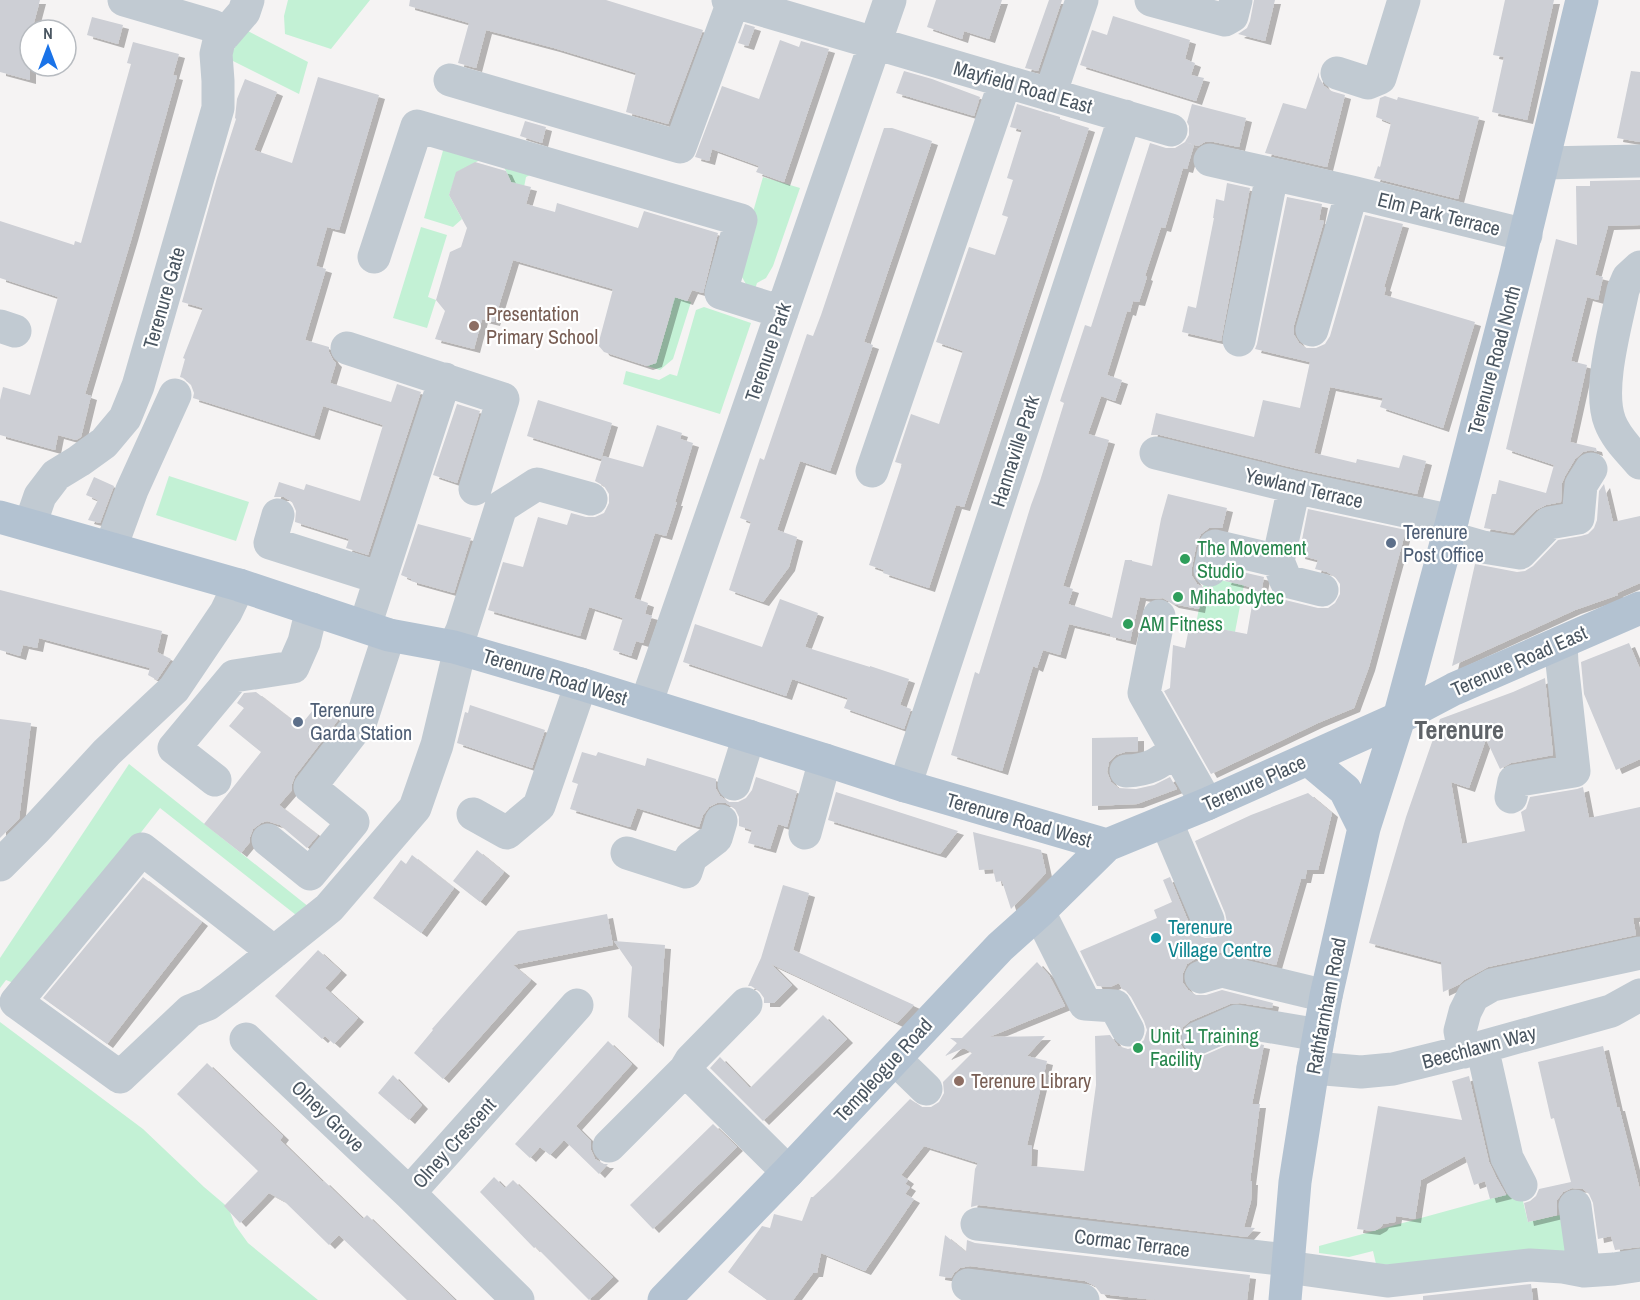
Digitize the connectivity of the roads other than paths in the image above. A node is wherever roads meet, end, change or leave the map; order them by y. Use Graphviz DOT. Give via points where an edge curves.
graph roads {
  1 [pos="124,0"];
  2 [pos="248,0"];
  3 [pos="890,0"];
  4 [pos="1082,0"];
  5 [pos="1152,0"];
  6 [pos="1236,0"];
  7 [pos="1404,0"];
  8 [pos="1582,0"];
  9 [pos="730,1"];
  10 [pos="225,34"];
  11 [pos="874,43"];
  12 [pos="1337,73"];
  13 [pos="450,80"];
  14 [pos="1005,82"];
  15 [pos="1050,95"];
  16 [pos="1125,116"];
  17 [pos="1171,129"];
  18 [pos="1210,160"];
  19 [pos="1640,161"];
  20 [pos="1544,163"];
  21 [pos="1272,175"];
  22 [pos="1352,192"];
  23 [pos="1526,235"];
  24 [pos="374,257"];
  25 [pos="1640,267"];
  26 [pos="782,312"];
  27 [pos="1312,330"];
  28 [pos="1239,340"];
  29 [pos="347,348"];
  30 [pos="445,379"];
  31 [pos="175,395"];
  32 [pos="1156,453"];
  33 [pos="1640,463"];
  34 [pos="1591,469"];
  35 [pos="872,471"];
  36 [pos="1294,487"];
  37 [pos="475,489"];
  38 [pos="591,499"];
  39 [pos="278,515"];
  40 [pos="15,521"];
  41 [pos="1450,529"];
  42 [pos="111,548"];
  43 [pos="1278,561"];
  44 [pos="1210,570"];
  45 [pos="380,578"];
  46 [pos="239,585"];
  47 [pos="1322,590"];
  48 [pos="1640,608"];
  49 [pos="312,609"];
  50 [pos="1159,616"];
  51 [pos="377,630"];
  52 [pos="1561,643"];
  53 [pos="457,648"];
  54 [pos="581,684"];
  55 [pos="646,704"];
  56 [pos="1399,718"];
  57 [pos="749,736"];
  58 [pos="1176,750"];
  59 [pos="1308,759"];
  60 [pos="825,760"];
  61 [pos="1126,771"];
  62 [pos="215,780"];
  63 [pos="734,784"];
  64 [pos="905,786"];
  65 [pos="1511,797"];
  66 [pos="1207,804"];
  67 [pos="473,814"];
  68 [pos="721,821"];
  69 [pos="1166,821"];
  70 [pos="1364,828"];
  71 [pos="805,833"];
  72 [pos="268,840"];
  73 [pos="1107,845"];
  74 [pos="627,852"];
  75 [pos="0,865"];
  76 [pos="1039,912"];
  77 [pos="1208,920"];
  78 [pos="274,952"];
  79 [pos="1640,953"];
  80 [pos="1201,977"];
  81 [pos="1640,995"];
  82 [pos="1326,996"];
  83 [pos="746,1004"];
  84 [pos="577,1005"];
  85 [pos="1128,1030"];
  86 [pos="1319,1035"];
  87 [pos="1198,1038"];
  88 [pos="246,1039"];
  89 [pos="1473,1049"];
  90 [pos="895,1059"];
  91 [pos="1313,1068"];
  92 [pos="685,1070"];
  93 [pos="926,1089"];
  94 [pos="609,1146"];
  95 [pos="788,1172"];
  96 [pos="1521,1185"];
  97 [pos="409,1193"];
  98 [pos="1575,1206"];
  99 [pos="977,1224"];
  100 [pos="1287,1263"];
  101 [pos="1640,1265"];
  102 [pos="1584,1271"];
  103 [pos="968,1285"];
  104 [pos="1388,1290"];
  105 [pos="669,1298"];
  106 [pos="518,1300"];
  107 [pos="1083,1300"];
  108 [pos="1284,1300"];
  1 -- 10 [label="street" via="213,26"];
  2 -- 10 [label="street, Terenure Gate" via="244,12"];
  3 -- 11 [label="street, Terenure Park"];
  4 -- 15 [label="street"];
  5 -- 6 [label="street" via="1225,20 1232,16"];
  7 -- 12 [label="street" via="1380,78 1368,83"];
  8 -- 20 [label="main road, Terenure Road North"];
  9 -- 11 [label="street, Mayfield Road East"];
  9 -- 13 [label="street" via="680,147"];
  10 -- 40 [label="street, Terenure Gate" via="216,54 218,108 138,386 125,418 104,443 56,475"];
  11 -- 14 [label="street, Mayfield Road East"];
  11 -- 26 [label="street, Terenure Park"];
  14 -- 15 [label="street, Mayfield Road East"];
  14 -- 35 [label="street"];
  15 -- 16 [label="street, Mayfield Road East"];
  16 -- 17 [label="street, Mayfield Road East"];
  16 -- 64 [label="street, Hannaville Park"];
  18 -- 21 [label="street, Elm Park Terrace"];
  19 -- 20 [label="street"];
  20 -- 23 [label="main road, Terenure Road North"];
  21 -- 22 [label="street, Elm Park Terrace"];
  21 -- 28 [label="street"];
  22 -- 23 [label="street, Elm Park Terrace"];
  22 -- 27 [label="street, Elm Park Terrace"];
  23 -- 41 [label="main road, Terenure Road North"];
  24 -- 26 [label="street" via="417,126 741,220 721,293"];
  25 -- 33 [label="street" via="1628,278 1623,290 1604,392 1610,422"];
  26 -- 55 [label="street, Terenure Park"];
  29 -- 30 [label="street"];
  30 -- 37 [label="street" via="503,399"];
  30 -- 45 [label="street"];
  31 -- 42 [label="street" via="132,490"];
  32 -- 36 [label="street, Yewland Terrace"];
  34 -- 41 [label="street, Yewland Terrace" via="1581,485 1578,518 1550,523 1520,553 1483,548"];
  36 -- 41 [label="street, Yewland Terrace"];
  36 -- 43 [label="street"];
  38 -- 53 [label="street" via="537,484 501,507"];
  39 -- 45 [label="street" via="270,543"];
  40 -- 42 [label="main road, Terenure Road West"];
  41 -- 56 [label="main road, Terenure Road North"];
  42 -- 46 [label="main road, Terenure Road West"];
  43 -- 44 [label="street" via="1215,546"];
  43 -- 47 [label="street" via="1286,581"];
  45 -- 51 [label="street"];
  46 -- 49 [label="main road, Terenure Road West"];
  46 -- 75 [label="street" via="226,612 174,689 107,752"];
  48 -- 52 [label="main road, Terenure Road East"];
  49 -- 51 [label="main road, Terenure Road West"];
  49 -- 62 [label="street" via="293,667 234,676 174,748"];
  50 -- 58 [label="street" via="1144,693"];
  51 -- 53 [label="main road, Terenure Road West"];
  51 -- 72 [label="street" via="361,721 310,787 353,822 310,874"];
  52 -- 56 [label="main road, Terenure Road East" via="1454,688"];
  52 -- 65 [label="street" via="1574,771 1514,781"];
  53 -- 54 [label="main road, Terenure Road West"];
  53 -- 78 [label="street" via="437,745 415,808 329,908"];
  54 -- 55 [label="main road, Terenure Road West"];
  54 -- 67 [label="street" via="540,806 507,833"];
  55 -- 57 [label="main road, Terenure Road West"];
  56 -- 59 [label="main road, Terenure Place"];
  56 -- 70 [label="main road, Rathfarnham Road"];
  57 -- 60 [label="main road, Terenure Road West"];
  57 -- 63 [label="street"];
  58 -- 61 [label="street" via="1143,770"];
  58 -- 66 [label="street"];
  59 -- 66 [label="main road, Terenure Place"];
  59 -- 70 [label="main road" via="1345,790"];
  60 -- 64 [label="main road, Terenure Road West"];
  60 -- 71 [label="street"];
  64 -- 73 [label="main road, Terenure Road West"];
  66 -- 69 [label="main road, Terenure Place"];
  68 -- 74 [label="street" via="716,838 691,858 686,872"];
  69 -- 73 [label="main road, Terenure Place"];
  69 -- 77 [label="street"];
  70 -- 82 [label="main road, Rathfarnham Road"];
  73 -- 76 [label="main road, Templeogue Road"];
  76 -- 85 [label="street" via="1085,1004 1115,1006"];
  76 -- 90 [label="main road, Templeogue Road" via="1000,947"];
  78 -- 78 [label="street" via="142,849 16,1002 120,1077 190,1011 208,1004"];
  79 -- 89 [label="street" via="1492,985 1473,996 1460,1031"];
  80 -- 82 [label="street" via="1222,971"];
  81 -- 89 [label="street, Beechlawn Way" via="1611,1011"];
  82 -- 86 [label="main road, Rathfarnham Road"];
  83 -- 92 [label="street"];
  84 -- 97 [label="street, Olney Crescent"];
  86 -- 87 [label="street" via="1237,1021"];
  86 -- 91 [label="main road, Rathfarnham Road"];
  88 -- 97 [label="street, Olney Grove"];
  89 -- 91 [label="street, Beechlawn Way" via="1393,1069 1360,1072"];
  89 -- 96 [label="street" via="1508,1158"];
  90 -- 93 [label="street"];
  90 -- 95 [label="main road, Templeogue Road"];
  91 -- 100 [label="main road, Rathfarnham Road"];
  92 -- 94 [label="street"];
  92 -- 95 [label="street"];
  95 -- 105 [label="main road, Templeogue Road"];
  97 -- 106 [label="street, Olney Crescent"];
  98 -- 102 [label="street"];
  99 -- 100 [label="street, Cormac Terrace"];
  100 -- 104 [label="street, Cormac Terrace"];
  100 -- 108 [label="main road, Rathfarnham Road"];
  101 -- 102 [label="street, Cormac Terrace"];
  102 -- 104 [label="street, Cormac Terrace" via="1530,1265"];
  103 -- 107 [label="street"];
}
